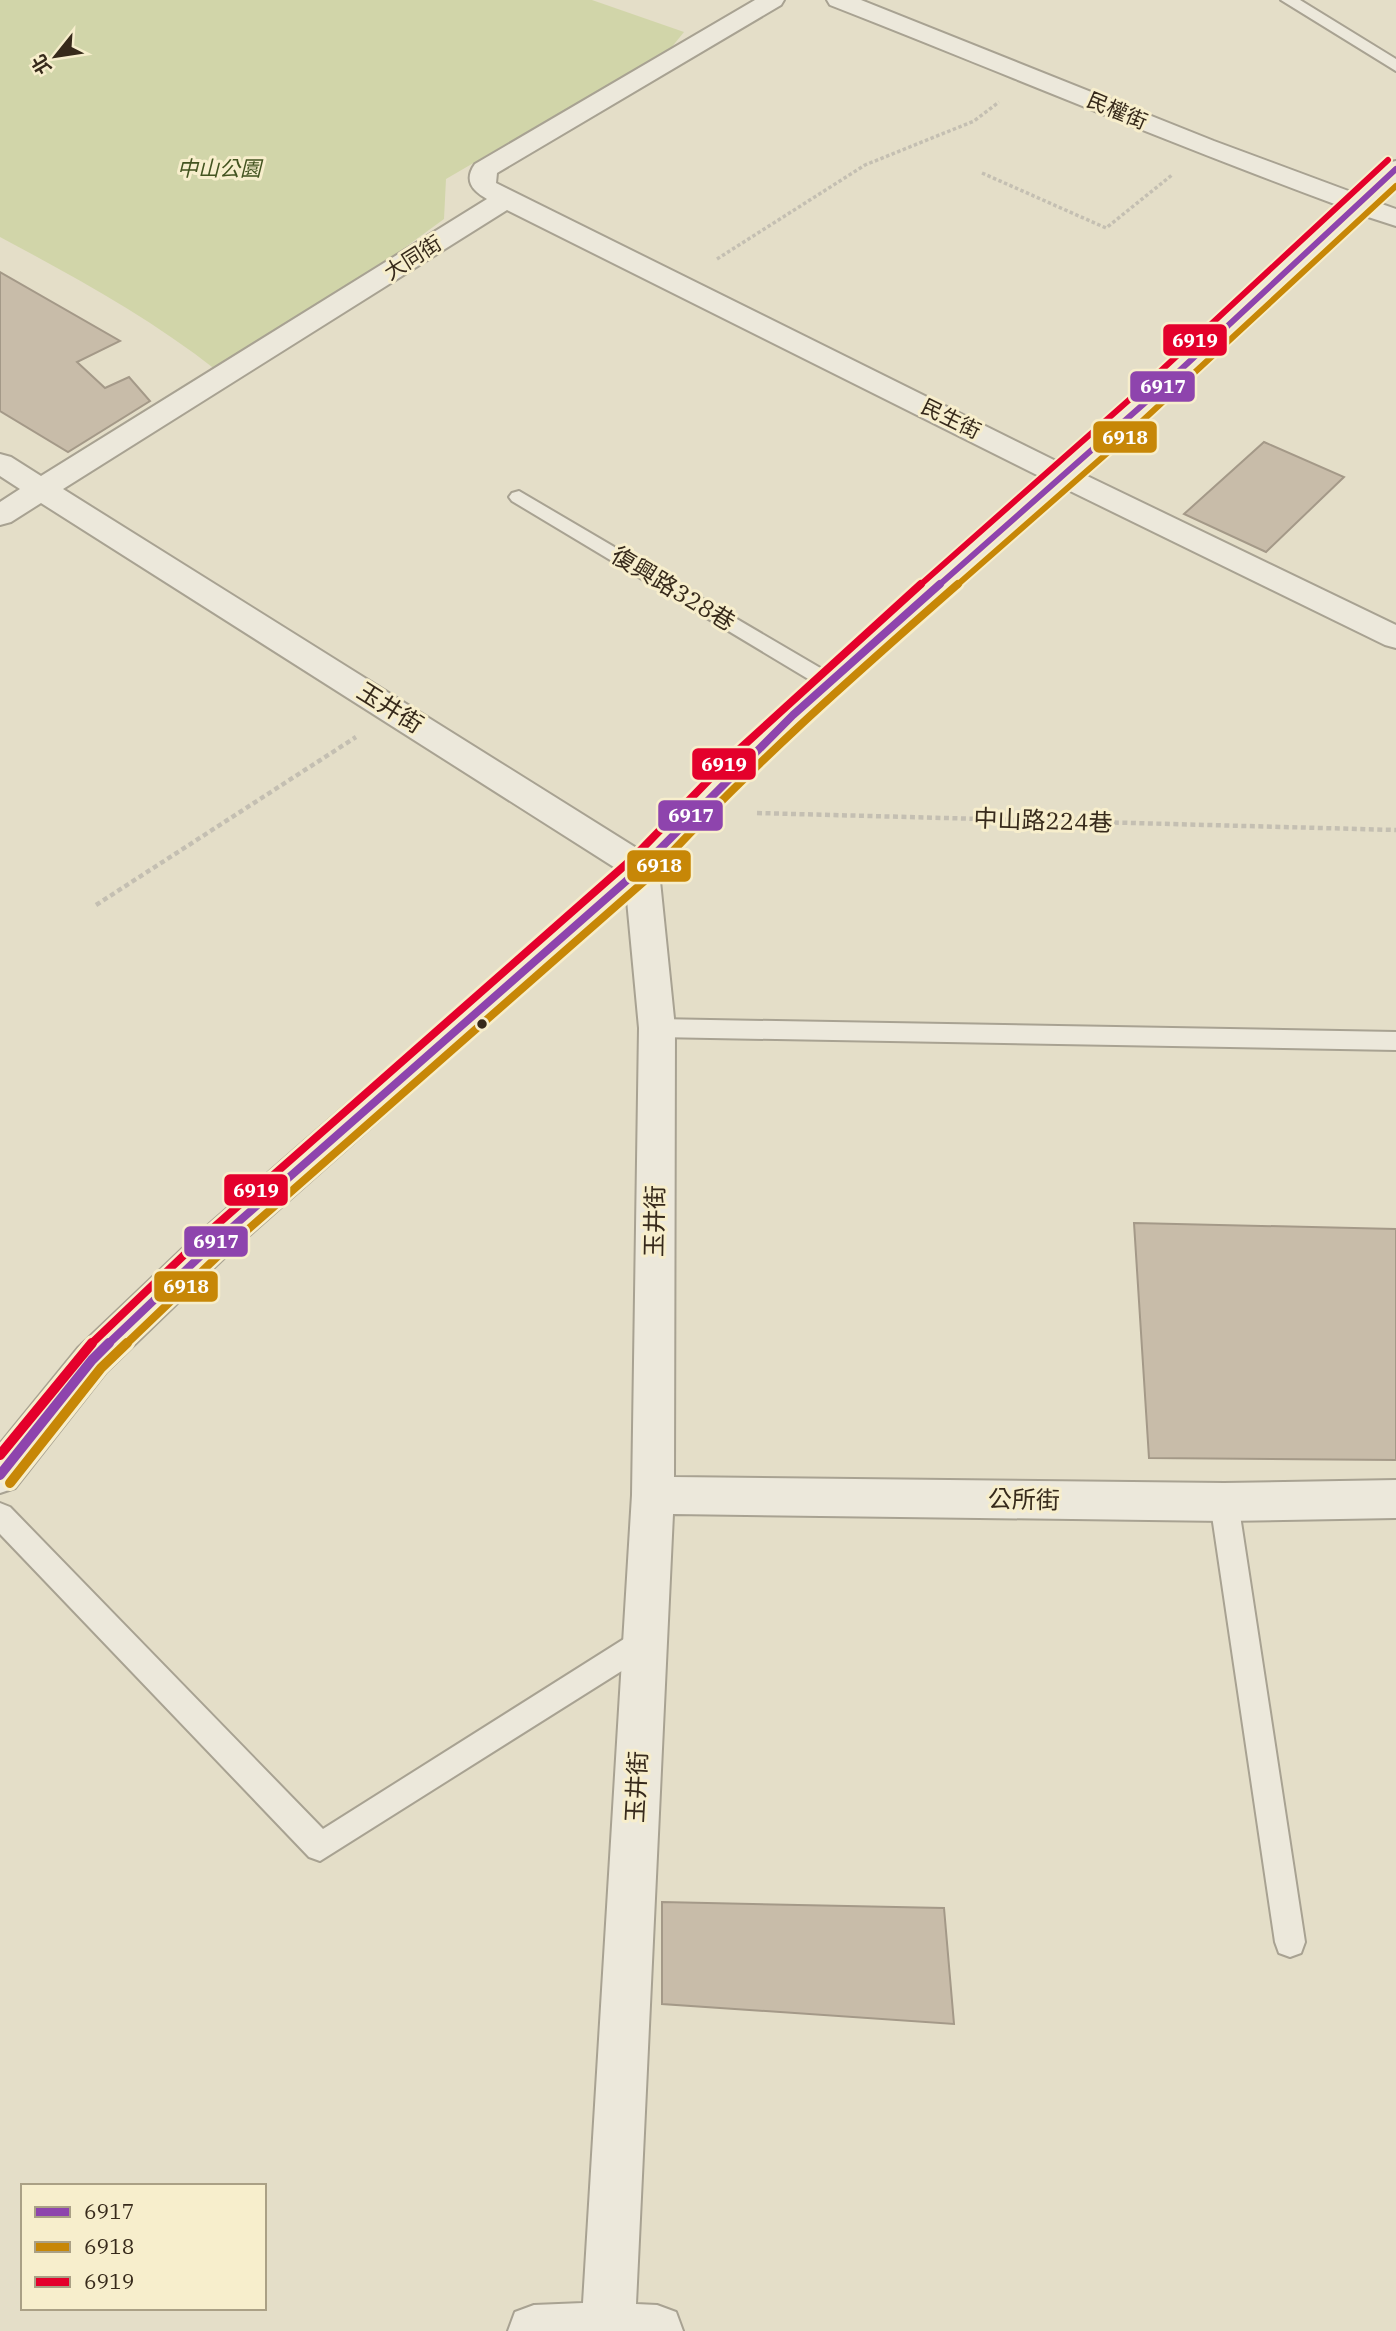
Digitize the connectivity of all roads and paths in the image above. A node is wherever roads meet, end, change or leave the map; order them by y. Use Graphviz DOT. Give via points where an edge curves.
graph roads {
  1 [pos="772,0"];
  2 [pos="839,0"];
  3 [pos="1289,0"];
  4 [pos="1396,66"];
  5 [pos="1034,76"];
  6 [pos="1205,147"];
  7 [pos="1396,169"];
  8 [pos="982,173"];
  9 [pos="506,199"];
  10 [pos="1358,204"];
  11 [pos="1396,218"];
  12 [pos="678,284"];
  13 [pos="0,463"];
  14 [pos="1064,475"];
  15 [pos="44,489"];
  16 [pos="519,497"];
  17 [pos="0,515"];
  18 [pos="1396,638"];
  19 [pos="827,681"];
  20 [pos="395,712"];
  21 [pos="690,811"];
  22 [pos="1396,830"];
  23 [pos="640,868"];
  24 [pos="96,905"];
  25 [pos="657,1028"];
  26 [pos="1396,1041"];
  27 [pos="0,1475"];
  28 [pos="653,1495"];
  29 [pos="1396,1499"];
  30 [pos="1224,1502"];
  31 [pos="0,1515"];
  32 [pos="645,1641"];
  33 [pos="1290,1942"];
  34 [pos="624,2330"];
  35 [pos="534,2331"];
  1 -- 9 [label="street" via="484,170 483,186"];
  2 -- 5 [label="street, 民權街"];
  3 -- 4 [label="lane"];
  5 -- 6 [label="street, 民權街"];
  5 -- 12 [label="path" via="974,121 865,164"];
  6 -- 8 [label="path" via="1106,228"];
  6 -- 10 [label="street, 民權街"];
  7 -- 10 [label="street"];
  9 -- 12 [label="street, 民生街"];
  9 -- 15 [label="street, 大同街"];
  10 -- 11 [label="street, 民權街"];
  10 -- 14 [label="street"];
  12 -- 14 [label="street, 民生街"];
  13 -- 15 [label="street, 玉井街"];
  14 -- 18 [label="street, 民生街"];
  14 -- 19 [label="street"];
  15 -- 17 [label="street, 大同街"];
  15 -- 20 [label="street, 玉井街"];
  16 -- 19 [label="lane, 復興路328巷"];
  19 -- 21 [label="street"];
  20 -- 23 [label="street, 玉井街"];
  20 -- 24 [label="path"];
  21 -- 22 [label="path, 中山路224巷"];
  21 -- 23 [label="street"];
  23 -- 25 [label="street, 玉井街"];
  23 -- 27 [label="street" via="212,1245 92,1360"];
  25 -- 26 [label="lane"];
  25 -- 28 [label="street, 玉井街"];
  28 -- 30 [label="street, 公所街"];
  28 -- 32 [label="street, 玉井街"];
  29 -- 30 [label="street, 公所街"];
  30 -- 33 [label="lane"];
  31 -- 32 [label="lane" via="320,1847"];
  32 -- 34 [label="street, 玉井街"];
  34 -- 35 [label="street"];
}
